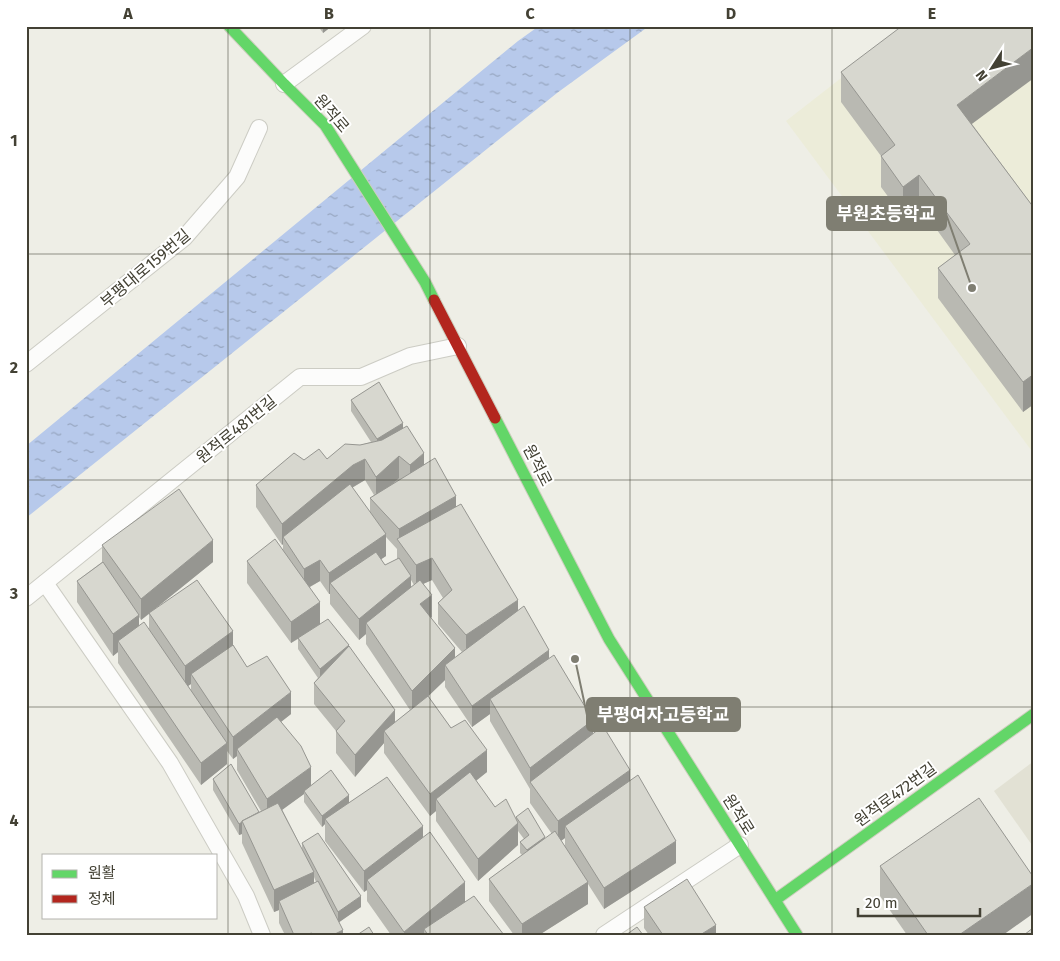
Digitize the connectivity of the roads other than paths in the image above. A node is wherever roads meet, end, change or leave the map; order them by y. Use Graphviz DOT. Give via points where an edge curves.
graph roads {
  1 [pos="229,26"];
  2 [pos="363,26"];
  3 [pos="284,84"];
  4 [pos="259,128"];
  5 [pos="458,346"];
  6 [pos="26,364"];
  7 [pos="45,583"];
  8 [pos="26,598"];
  9 [pos="1034,714"];
  10 [pos="740,845"];
  11 [pos="775,900"];
  12 [pos="262,935"];
  13 [pos="604,935"];
  14 [pos="797,935"];
  1 -- 3 [label="main road, 원적로"];
  2 -- 3 [label="lane"];
  3 -- 5 [label="main road, 원적로" via="324,125 425,282"];
  4 -- 6 [label="lane, 부평대로159번길" via="237,177 184,238"];
  5 -- 7 [label="lane, 원적로481번길" via="410,356 361,377 300,377"];
  5 -- 10 [label="main road, 원적로" via="609,639"];
  7 -- 8 [label="lane, 원적로481번길"];
  7 -- 12 [label="lane" via="170,763 246,896"];
  9 -- 11 [label="main road, 원적로472번길"];
  10 -- 11 [label="main road, 원적로"];
  10 -- 13 [label="lane"];
  11 -- 14 [label="main road, 원적로"];
}
